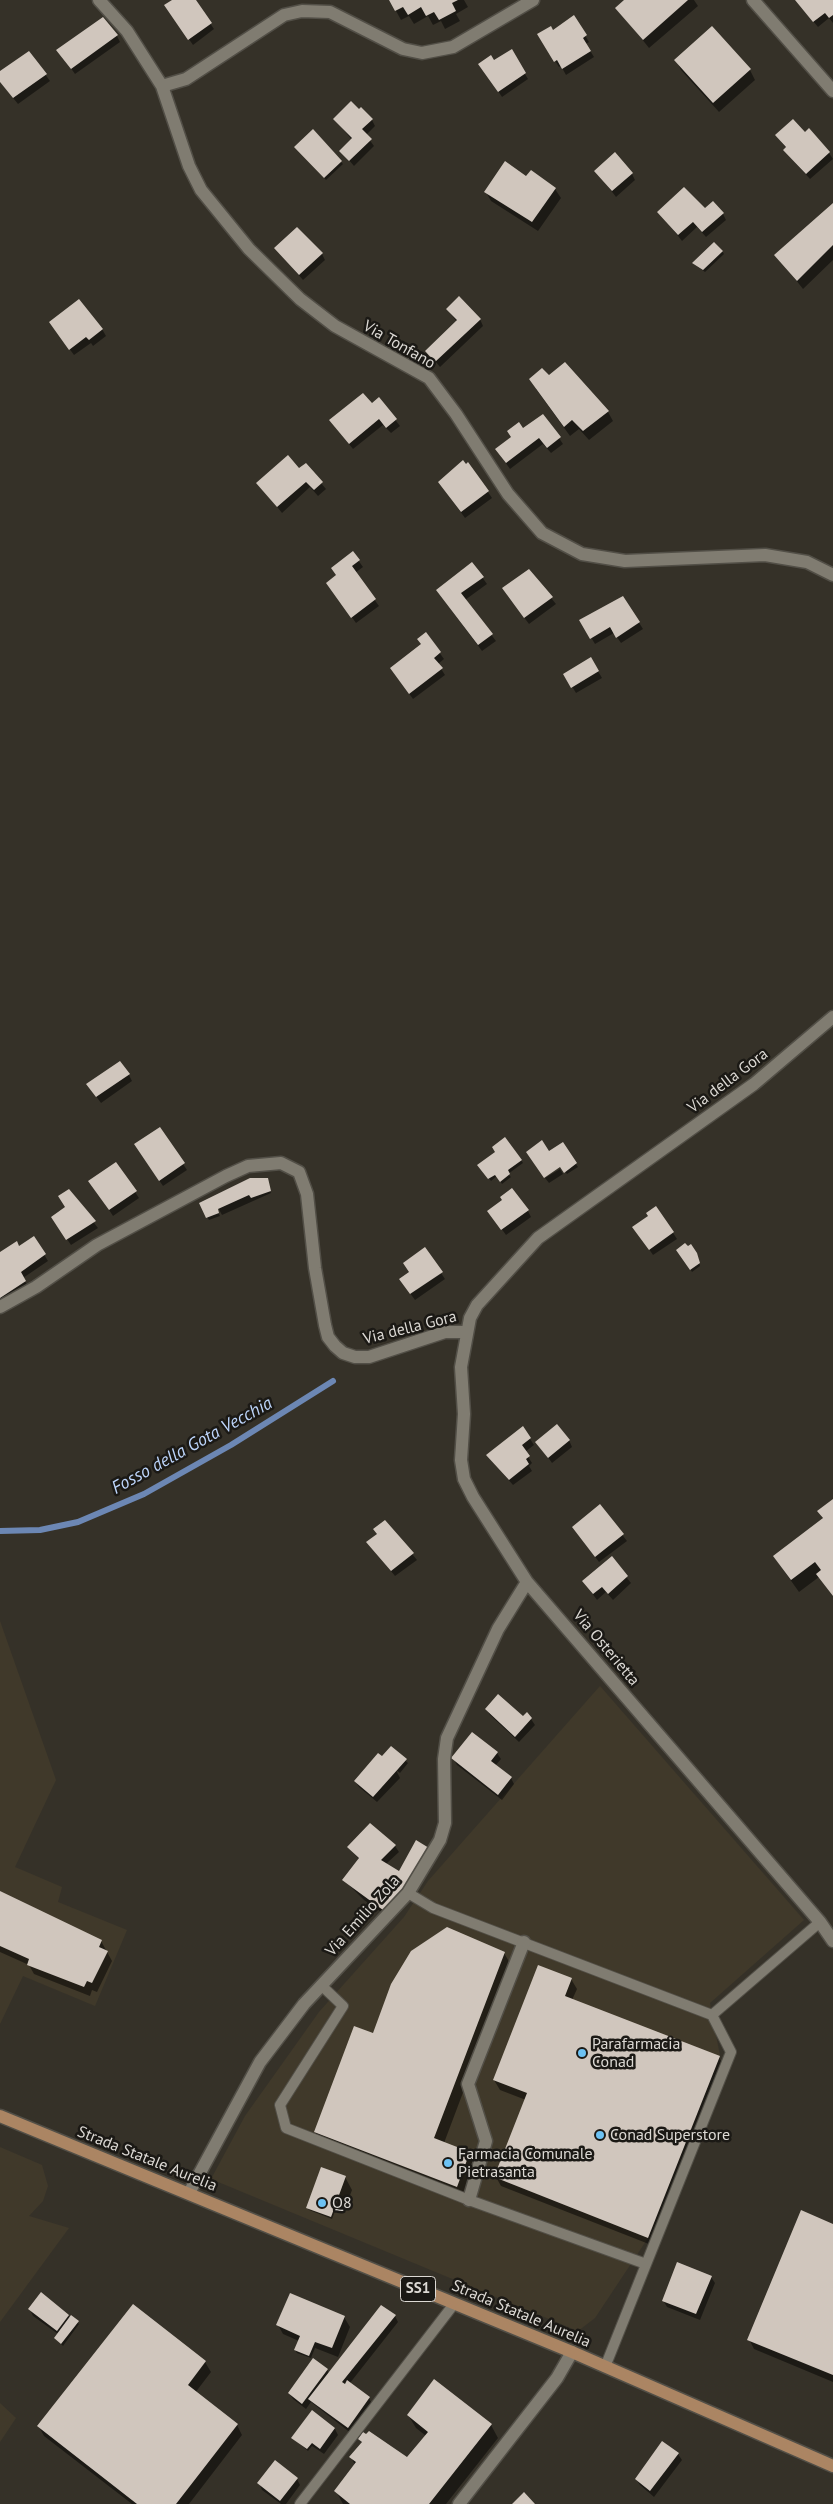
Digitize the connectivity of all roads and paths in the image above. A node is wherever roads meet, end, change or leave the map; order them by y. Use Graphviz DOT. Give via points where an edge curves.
graph roads {
  1 [pos="100,0"];
  2 [pos="533,0"];
  3 [pos="753,0"];
  4 [pos="316,5"];
  5 [pos="162,86"];
  6 [pos="833,91"];
  7 [pos="833,575"];
  8 [pos="833,1017"];
  9 [pos="0,1307"];
  10 [pos="466,1332"];
  11 [pos="527,1582"];
  12 [pos="408,1893"];
  13 [pos="820,1922"];
  14 [pos="833,1941"];
  15 [pos="524,1942"];
  16 [pos="321,1985"];
  17 [pos="712,2014"];
  18 [pos="0,2116"];
  19 [pos="189,2194"];
  20 [pos="468,2200"];
  21 [pos="646,2264"];
  22 [pos="454,2304"];
  23 [pos="572,2352"];
  24 [pos="605,2367"];
  25 [pos="833,2466"];
  26 [pos="300,2504"];
  27 [pos="459,2504"];
  1 -- 5 [label="street, Via Tonfano" via="128,31"];
  2 -- 4 [label="street" via="453,48 422,53 403,49"];
  3 -- 6 [label="street"];
  4 -- 5 [label="street" via="284,15 186,79"];
  5 -- 7 [label="street, Via Tonfano" via="189,166 201,190 249,249 300,299 335,326 428,378 456,414 508,494 542,533 582,554 625,561 765,555 807,562"];
  8 -- 10 [label="street, Via della Gora" via="754,1084 538,1238 477,1305"];
  9 -- 10 [label="street, Via della Gora" via="97,1245 184,1197 248,1166 280,1164 299,1172 307,1194 325,1325 328,1337 343,1353 369,1357 445,1332"];
  10 -- 11 [label="street, Via Osterietta" via="461,1367 464,1479"];
  11 -- 12 [label="street, Via Emilio Zola" via="498,1629 447,1738 444,1759 445,1823 440,1840"];
  11 -- 13 [label="street, Via Osterietta"];
  12 -- 15 [label="lane" via="433,1908"];
  12 -- 16 [label="street, Via Emilio Zola"];
  13 -- 14 [label="street, Via Osterietta"];
  13 -- 17 [label="lane"];
  15 -- 17 [label="lane"];
  15 -- 20 [label="street" via="468,2084 486,2141"];
  16 -- 19 [label="street, Via Emilio Zola" via="260,2062"];
  16 -- 20 [label="lane" via="343,2006 280,2105 286,2128"];
  17 -- 21 [label="lane" via="731,2052"];
  18 -- 19 [label="main road, Strada Statale Aurelia / SS1"];
  19 -- 22 [label="main road, Strada Statale Aurelia / SS1"];
  20 -- 21 [label="lane"];
  21 -- 24 [label="lane"];
  22 -- 23 [label="main road, Strada Statale Aurelia / SS1"];
  22 -- 26 [label="lane"];
  23 -- 24 [label="main road, Strada Statale Aurelia / SS1"];
  23 -- 27 [label="street" via="557,2378"];
  24 -- 25 [label="main road, Strada Statale Aurelia / SS1"];
}
